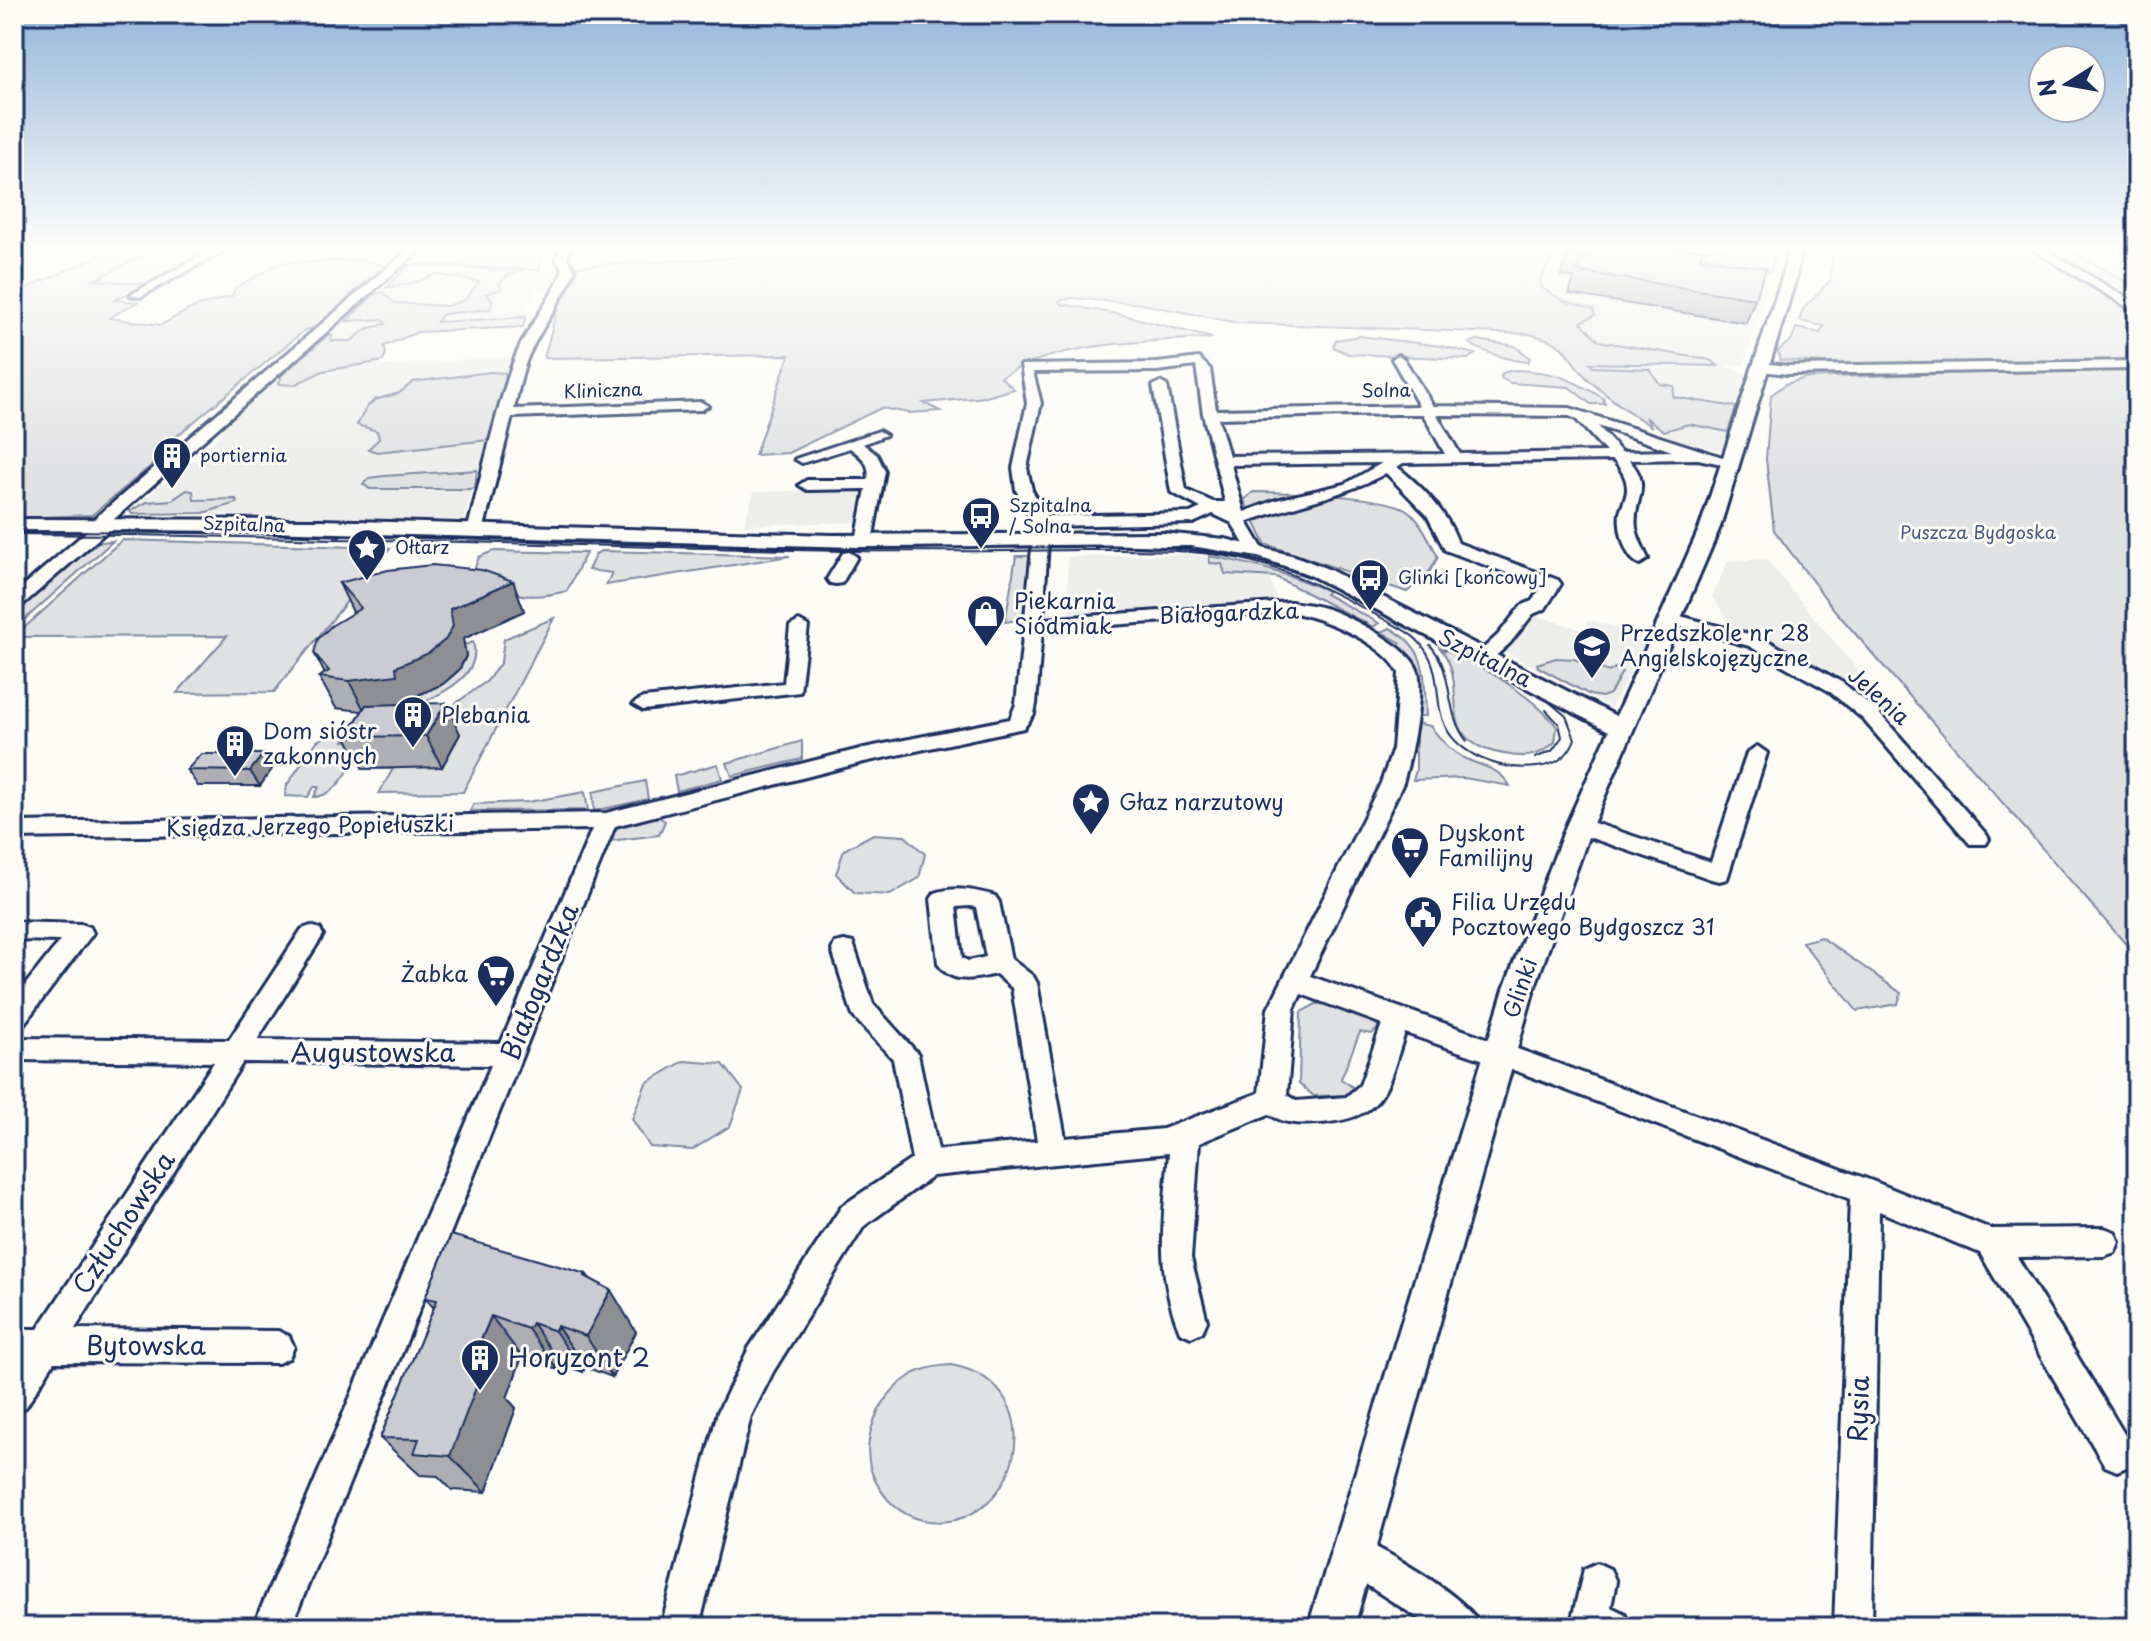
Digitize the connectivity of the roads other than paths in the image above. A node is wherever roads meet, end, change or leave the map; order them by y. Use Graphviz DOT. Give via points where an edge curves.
graph roads {
  1 [pos="329,326"];
  2 [pos="538,326"];
  3 [pos="1774,326"];
  4 [pos="1398,359"];
  5 [pos="2137,365"];
  6 [pos="1761,367"];
  7 [pos="1160,386"];
  8 [pos="701,406"];
  9 [pos="1429,411"];
  10 [pos="506,413"];
  11 [pos="1210,414"];
  12 [pos="1580,415"];
  13 [pos="879,435"];
  14 [pos="852,443"];
  15 [pos="1698,455"];
  16 [pos="1622,458"];
  17 [pos="802,459"];
  18 [pos="1456,460"];
  19 [pos="1221,461"];
  20 [pos="1731,462"];
  21 [pos="1392,464"];
  22 [pos="874,484"];
  23 [pos="807,485"];
  24 [pos="1231,498"];
  25 [pos="1213,510"];
  26 [pos="1238,520"];
  27 [pos="103,523"];
  28 [pos="14,525"];
  29 [pos="1041,530"];
  30 [pos="475,531"];
  31 [pos="864,541"];
  32 [pos="1255,549"];
  33 [pos="849,557"];
  34 [pos="1640,559"];
  35 [pos="836,579"];
  36 [pos="14,603"];
  37 [pos="1669,618"];
  38 [pos="1032,625"];
  39 [pos="799,626"];
  40 [pos="1483,657"];
  41 [pos="643,704"];
  42 [pos="1621,728"];
  43 [pos="1757,753"];
  44 [pos="606,821"];
  45 [pos="1579,826"];
  46 [pos="14,830"];
  47 [pos="1978,839"];
  48 [pos="14,931"];
  49 [pos="311,935"];
  50 [pos="844,950"];
  51 [pos="1000,964"];
  52 [pos="1294,981"];
  53 [pos="14,1018"];
  54 [pos="1397,1019"];
  55 [pos="14,1049"];
  56 [pos="235,1052"];
  57 [pos="511,1054"];
  58 [pos="1498,1055"];
  59 [pos="1274,1100"];
  60 [pos="1185,1137"];
  61 [pos="1053,1151"];
  62 [pos="927,1164"];
  63 [pos="1865,1191"];
  64 [pos="2104,1242"];
  65 [pos="1991,1243"];
  66 [pos="1191,1321"];
  67 [pos="29,1345"];
  68 [pos="278,1347"];
  69 [pos="14,1395"];
  70 [pos="2117,1454"];
  71 [pos="1352,1554"];
  72 [pos="272,1627"];
  73 [pos="680,1627"];
  74 [pos="1331,1627"];
  75 [pos="1462,1627"];
  76 [pos="1853,1627"];
  1 -- 27 [label="street"];
  2 -- 10 [label="street" via="520,361"];
  3 -- 6 [label="street, Glinki"];
  4 -- 9 [label="street"];
  5 -- 6 [label="street"];
  6 -- 20 [label="street, Glinki"];
  7 -- 25 [label="street" via="1179,492"];
  8 -- 10 [label="street, Kliniczna"];
  9 -- 11 [label="street, Solna"];
  9 -- 12 [label="street, Solna"];
  9 -- 18 [label="street"];
  10 -- 30 [label="street"];
  11 -- 19 [label="street"];
  11 -- 29 [label="street" via="1199,362 1026,368 1034,403 1020,468"];
  12 -- 15 [label="street, Solna"];
  12 -- 16 [label="street"];
  13 -- 14 [label="street"];
  14 -- 17 [label="street"];
  14 -- 22 [label="street" via="876,465"];
  15 -- 16 [label="street"];
  15 -- 20 [label="street"];
  16 -- 18 [label="street"];
  16 -- 34 [label="street" via="1635,481 1628,530"];
  18 -- 21 [label="street"];
  19 -- 21 [label="street"];
  19 -- 24 [label="street"];
  20 -- 37 [label="street, Glinki" via="1710,527"];
  21 -- 26 [label="street" via="1350,487"];
  21 -- 40 [label="street" via="1451,546 1552,584 1539,605 1527,610"];
  22 -- 23 [label="street"];
  22 -- 31 [label="street"];
  24 -- 25 [label="street"];
  24 -- 26 [label="street"];
  25 -- 26 [label="street"];
  25 -- 29 [label="street" via="1193,518"];
  26 -- 32 [label="street"];
  27 -- 28 [label="street, Szpitalna"];
  27 -- 30 [label="street, Szpitalna"];
  27 -- 36 [label="street"];
  29 -- 31 [label="street, Szpitalna"];
  29 -- 32 [label="street, Szpitalna"];
  29 -- 38 [label="street"];
  30 -- 31 [label="street, Szpitalna"];
  32 -- 40 [label="street, Szpitalna" via="1307,567"];
  33 -- 35 [label="street"];
  37 -- 42 [label="street, Glinki"];
  37 -- 47 [label="street, Jelenia" via="1756,642 1836,687 1870,715"];
  38 -- 44 [label="street" via="1026,704 1017,724 864,755"];
  38 -- 52 [label="street, Białogardzka" via="1291,607 1322,613 1402,659 1409,673 1399,765"];
  39 -- 41 [label="street" via="793,688"];
  40 -- 42 [label="street, Szpitalna"];
  42 -- 45 [label="street, Glinki"];
  43 -- 45 [label="street" via="1719,873"];
  44 -- 46 [label="street, Księdza Jerzego Popiełuszki"];
  44 -- 57 [label="street, Białogardzka"];
  45 -- 58 [label="street, Glinki"];
  48 -- 53 [label="street" via="81,933"];
  49 -- 56 [label="street"];
  50 -- 62 [label="street" via="862,1009 905,1054"];
  51 -- 61 [label="street" via="1024,983"];
  52 -- 54 [label="street"];
  52 -- 59 [label="street, Białogardzka" via="1279,1020"];
  54 -- 58 [label="street"];
  54 -- 59 [label="street" via="1371,1092 1356,1105 1295,1113"];
  55 -- 56 [label="street, Augustowska"];
  56 -- 57 [label="street, Augustowska"];
  56 -- 67 [label="street, Człuchowska"];
  57 -- 72 [label="street, Białogardzka"];
  58 -- 63 [label="street"];
  58 -- 71 [label="street, Glinki"];
  59 -- 60 [label="street"];
  60 -- 61 [label="street"];
  60 -- 66 [label="street" via="1176,1258"];
  61 -- 62 [label="street"];
  62 -- 73 [label="street" via="853,1216 761,1360 735,1412"];
  63 -- 65 [label="street"];
  63 -- 76 [label="street, Rysia"];
  64 -- 65 [label="street"];
  65 -- 70 [label="street"];
  67 -- 68 [label="street, Bytowska"];
  67 -- 69 [label="street, Człuchowska"];
  71 -- 74 [label="street, Glinki"];
  71 -- 75 [label="street"];
}
